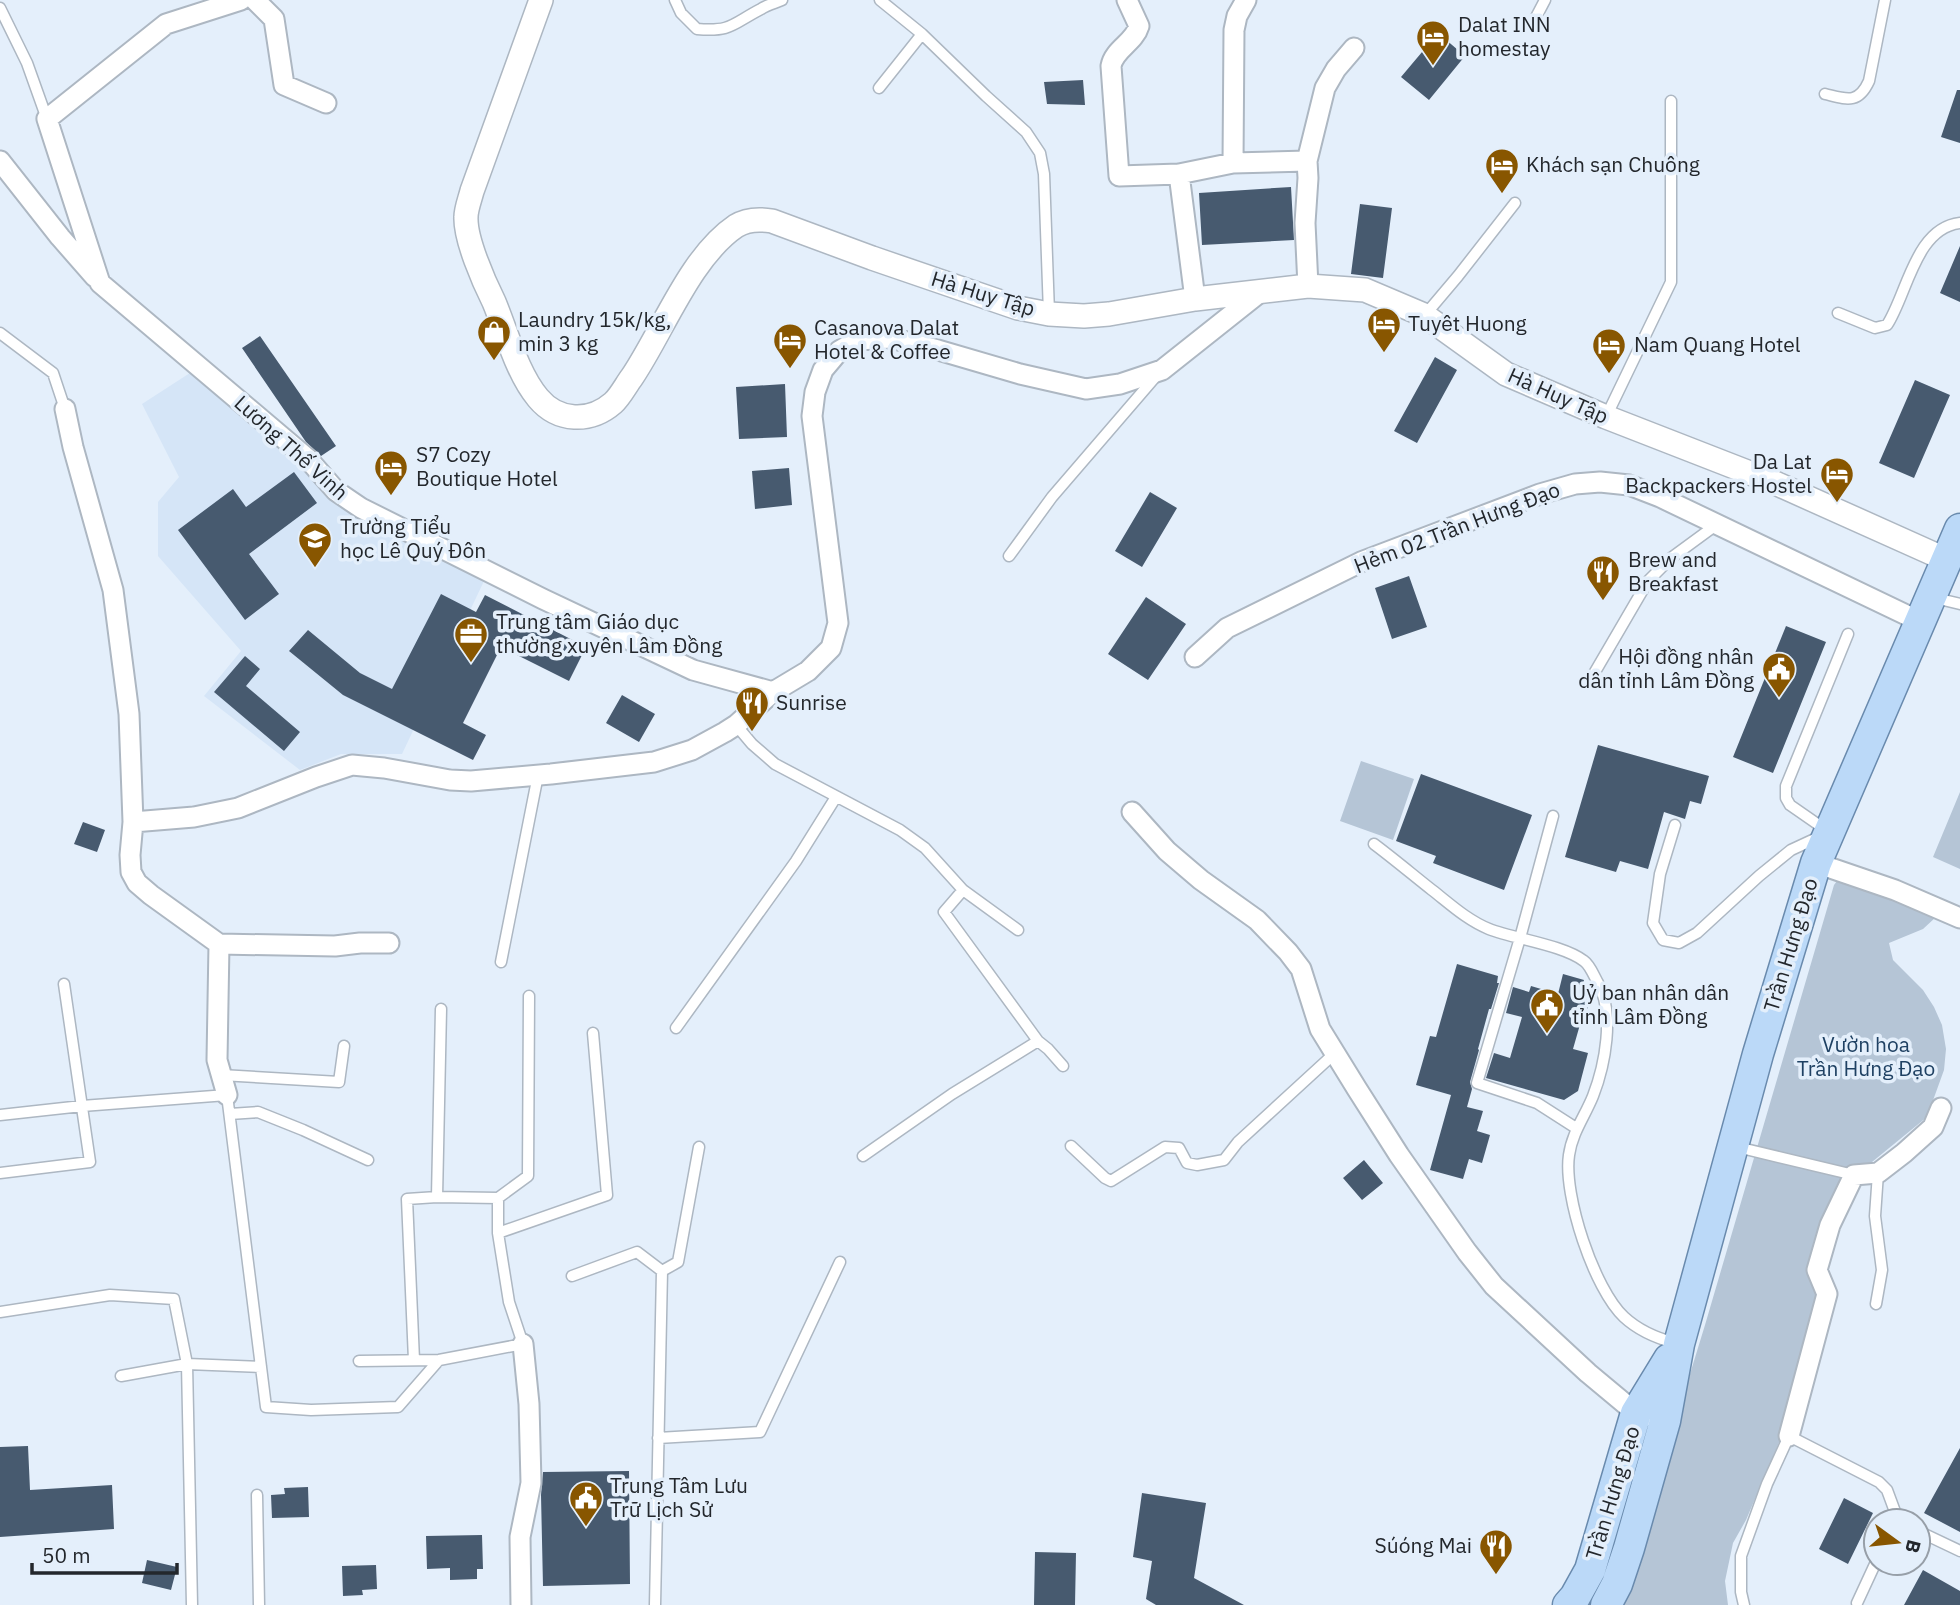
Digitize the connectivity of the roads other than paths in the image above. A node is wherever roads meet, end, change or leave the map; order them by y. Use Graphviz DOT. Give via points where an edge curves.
graph roads {
  1 [pos="241,0"];
  2 [pos="255,0"];
  3 [pos="541,0"];
  4 [pos="674,0"];
  5 [pos="782,0"];
  6 [pos="880,0"];
  7 [pos="1127,0"];
  8 [pos="1246,0"];
  9 [pos="1545,0"];
  10 [pos="1885,0"];
  11 [pos="0,8"];
  12 [pos="1534,21"];
  13 [pos="922,34"];
  14 [pos="1354,48"];
  15 [pos="879,88"];
  16 [pos="1825,94"];
  17 [pos="1671,101"];
  18 [pos="327,103"];
  19 [pos="47,119"];
  20 [pos="0,161"];
  21 [pos="1307,161"];
  22 [pos="1233,163"];
  23 [pos="1179,174"];
  24 [pos="1515,203"];
  25 [pos="1960,223"];
  26 [pos="100,283"];
  27 [pos="1308,286"];
  28 [pos="1259,293"];
  29 [pos="1195,299"];
  30 [pos="1838,313"];
  31 [pos="1049,314"];
  32 [pos="1424,315"];
  33 [pos="0,333"];
  34 [pos="1162,370"];
  35 [pos="65,409"];
  36 [pos="1606,417"];
  37 [pos="1717,524"];
  38 [pos="1960,528"];
  39 [pos="1009,556"];
  40 [pos="1947,560"];
  41 [pos="1960,604"];
  42 [pos="1926,610"];
  43 [pos="1848,634"];
  44 [pos="1195,656"];
  45 [pos="1592,677"];
  46 [pos="773,692"];
  47 [pos="736,725"];
  48 [pos="538,775"];
  49 [pos="836,796"];
  50 [pos="1132,813"];
  51 [pos="1553,816"];
  52 [pos="133,822"];
  53 [pos="1675,825"];
  54 [pos="1829,832"];
  55 [pos="1374,844"];
  56 [pos="1816,863"];
  57 [pos="963,890"];
  58 [pos="1960,918"];
  59 [pos="1018,930"];
  60 [pos="1520,938"];
  61 [pos="389,943"];
  62 [pos="219,944"];
  63 [pos="501,962"];
  64 [pos="64,984"];
  65 [pos="529,996"];
  66 [pos="441,1009"];
  67 [pos="676,1028"];
  68 [pos="593,1033"];
  69 [pos="1038,1041"];
  70 [pos="344,1046"];
  71 [pos="1335,1053"];
  72 [pos="1063,1066"];
  73 [pos="222,1075"];
  74 [pos="228,1105"];
  75 [pos="82,1106"];
  76 [pos="1941,1108"];
  77 [pos="0,1115"];
  78 [pos="1576,1128"];
  79 [pos="1071,1146"];
  80 [pos="1733,1146"];
  81 [pos="699,1147"];
  82 [pos="863,1156"];
  83 [pos="368,1160"];
  84 [pos="0,1173"];
  85 [pos="1878,1173"];
  86 [pos="1854,1175"];
  87 [pos="437,1197"];
  88 [pos="498,1199"];
  89 [pos="498,1233"];
  90 [pos="840,1262"];
  91 [pos="662,1271"];
  92 [pos="572,1276"];
  93 [pos="1876,1304"];
  94 [pos="0,1312"];
  95 [pos="523,1344"];
  96 [pos="1679,1344"];
  97 [pos="359,1360"];
  98 [pos="414,1360"];
  99 [pos="439,1360"];
  100 [pos="187,1364"];
  101 [pos="261,1367"];
  102 [pos="121,1376"];
  103 [pos="1636,1413"];
  104 [pos="1665,1422"];
  105 [pos="1789,1436"];
  106 [pos="658,1438"];
  107 [pos="257,1495"];
  108 [pos="1893,1507"];
  109 [pos="1932,1538"];
  110 [pos="1960,1551"];
  111 [pos="1869,1577"];
  112 [pos="1857,1603"];
  113 [pos="192,1605"];
  114 [pos="259,1605"];
  115 [pos="521,1605"];
  116 [pos="655,1605"];
  117 [pos="1568,1605"];
  118 [pos="1606,1605"];
  119 [pos="1744,1605"];
  1 -- 19 [label="street" via="166,24"];
  2 -- 18 [label="street" via="274,19 284,85"];
  3 -- 31 [label="street, Hà Huy Tập" via="466,217 472,250 519,366 538,399 557,413 571,419 592,416 614,402 716,243 738,224 757,219"];
  4 -- 5 [label="lane" via="697,29 715,30 735,26"];
  6 -- 13 [label="lane"];
  7 -- 23 [label="street" via="1139,26 1111,66 1119,176"];
  8 -- 22 [label="street" via="1234,30"];
  9 -- 12 [label="lane"];
  10 -- 16 [label="lane" via="1864,92 1850,99"];
  11 -- 19 [label="lane"];
  13 -- 15 [label="lane"];
  13 -- 31 [label="lane" via="1026,132 1040,153"];
  14 -- 21 [label="street" via="1325,88"];
  17 -- 36 [label="lane" via="1671,282"];
  19 -- 26 [label="street"];
  20 -- 26 [label="street, Lương Thế Vinh"];
  21 -- 22 [label="street"];
  21 -- 27 [label="street"];
  22 -- 23 [label="street"];
  23 -- 29 [label="street"];
  24 -- 32 [label="lane"];
  25 -- 30 [label="lane" via="1936,234 1922,251 1888,325 1875,328"];
  26 -- 46 [label="street, Lương Thế Vinh" via="360,508 693,670"];
  27 -- 28 [label="street, Hà Huy Tập"];
  27 -- 32 [label="street, Hà Huy Tập" via="1365,290"];
  28 -- 29 [label="street, Hà Huy Tập"];
  28 -- 34 [label="street"];
  29 -- 31 [label="street, Hà Huy Tập" via="1109,314"];
  32 -- 36 [label="street, Hà Huy Tập" via="1506,374"];
  33 -- 35 [label="lane" via="53,373"];
  34 -- 39 [label="lane" via="1052,497"];
  34 -- 46 [label="street" via="1086,389 891,338 858,340 839,351 823,370 812,416 838,623 831,648 808,671"];
  35 -- 52 [label="street" via="113,590 129,713"];
  36 -- 40 [label="street, Hà Huy Tập" via="1773,482"];
  37 -- 42 [label="street, Hẻm 02 Trần Hưng Đạo"];
  37 -- 44 [label="street, Hẻm 02 Trần Hưng Đạo" via="1629,485 1575,484 1361,562 1227,628"];
  37 -- 45 [label="lane" via="1648,581"];
  38 -- 40 [label="main road, Trần Hưng Đạo"];
  40 -- 42 [label="main road, Trần Hưng Đạo"];
  41 -- 42 [label="lane"];
  42 -- 54 [label="main road, Trần Hưng Đạo"];
  43 -- 54 [label="lane" via="1786,786 1790,805"];
  46 -- 47 [label="street"];
  47 -- 48 [label="street" via="692,750 654,762"];
  47 -- 49 [label="lane" via="775,764"];
  48 -- 52 [label="street" via="450,780 352,765 238,808"];
  48 -- 63 [label="lane"];
  49 -- 57 [label="lane" via="917,842"];
  49 -- 67 [label="lane" via="796,861"];
  50 -- 71 [label="street" via="1167,851 1257,920 1288,952 1301,969 1320,1029"];
  51 -- 60 [label="lane"];
  52 -- 62 [label="street" via="131,872 137,883"];
  53 -- 54 [label="lane" via="1660,874 1653,923 1663,940 1679,943 1698,933 1791,850"];
  54 -- 56 [label="main road, Trần Hưng Đạo"];
  55 -- 60 [label="lane" via="1461,913 1488,929"];
  56 -- 58 [label="street"];
  56 -- 80 [label="main road, Trần Hưng Đạo"];
  57 -- 59 [label="lane"];
  57 -- 69 [label="lane" via="944,912"];
  60 -- 78 [label="lane" via="1586,962 1600,986 1606,1012 1606,1051 1593,1096"];
  60 -- 78 [label="lane" via="1477,1083 1537,1103"];
  61 -- 62 [label="street"];
  62 -- 73 [label="street" via="217,1060"];
  64 -- 75 [label="lane"];
  65 -- 88 [label="lane" via="528,1176"];
  66 -- 87 [label="lane"];
  68 -- 89 [label="lane" via="607,1195"];
  69 -- 72 [label="lane"];
  69 -- 82 [label="lane"];
  70 -- 73 [label="lane" via="339,1082"];
  71 -- 79 [label="lane" via="1224,1160 1187,1163 1179,1148 1165,1147 1111,1181"];
  71 -- 103 [label="street" via="1399,1155 1494,1286"];
  73 -- 74 [label="street"];
  74 -- 75 [label="lane"];
  74 -- 83 [label="lane" via="303,1130"];
  74 -- 101 [label="lane"];
  75 -- 77 [label="lane"];
  75 -- 84 [label="lane" via="90,1162"];
  76 -- 85 [label="street" via="1921,1140"];
  78 -- 96 [label="lane" via="1569,1155 1570,1193 1580,1233 1603,1287 1630,1322 1654,1337"];
  80 -- 86 [label="lane"];
  80 -- 96 [label="main road, Trần Hưng Đạo"];
  81 -- 91 [label="lane" via="678,1262"];
  85 -- 86 [label="street"];
  85 -- 93 [label="lane" via="1875,1216 1882,1270"];
  86 -- 105 [label="street" via="1830,1225 1817,1270 1827,1294"];
  87 -- 88 [label="lane"];
  87 -- 98 [label="lane" via="407,1199"];
  88 -- 89 [label="lane"];
  89 -- 95 [label="lane" via="509,1302"];
  90 -- 106 [label="lane" via="760,1432"];
  91 -- 92 [label="lane" via="637,1252"];
  91 -- 106 [label="lane"];
  94 -- 100 [label="lane" via="110,1296 174,1299"];
  95 -- 99 [label="lane"];
  95 -- 115 [label="street" via="531,1483 520,1537"];
  96 -- 103 [label="main road, Trần Hưng Đạo"];
  96 -- 104 [label="main road, Trần Hưng Đạo"];
  97 -- 98 [label="lane"];
  98 -- 99 [label="lane"];
  99 -- 101 [label="lane" via="398,1407 360,1409 266,1407"];
  100 -- 101 [label="lane"];
  100 -- 102 [label="lane"];
  100 -- 113 [label="lane"];
  103 -- 104 [label="street"];
  103 -- 117 [label="main road, Trần Hưng Đạo" via="1590,1570"];
  104 -- 118 [label="main road, Trần Hưng Đạo" via="1629,1548"];
  105 -- 108 [label="lane" via="1879,1482"];
  105 -- 119 [label="lane" via="1741,1556"];
  106 -- 116 [label="lane"];
  107 -- 114 [label="lane"];
  109 -- 110 [label="lane"];
  111 -- 112 [label="lane"];
}
